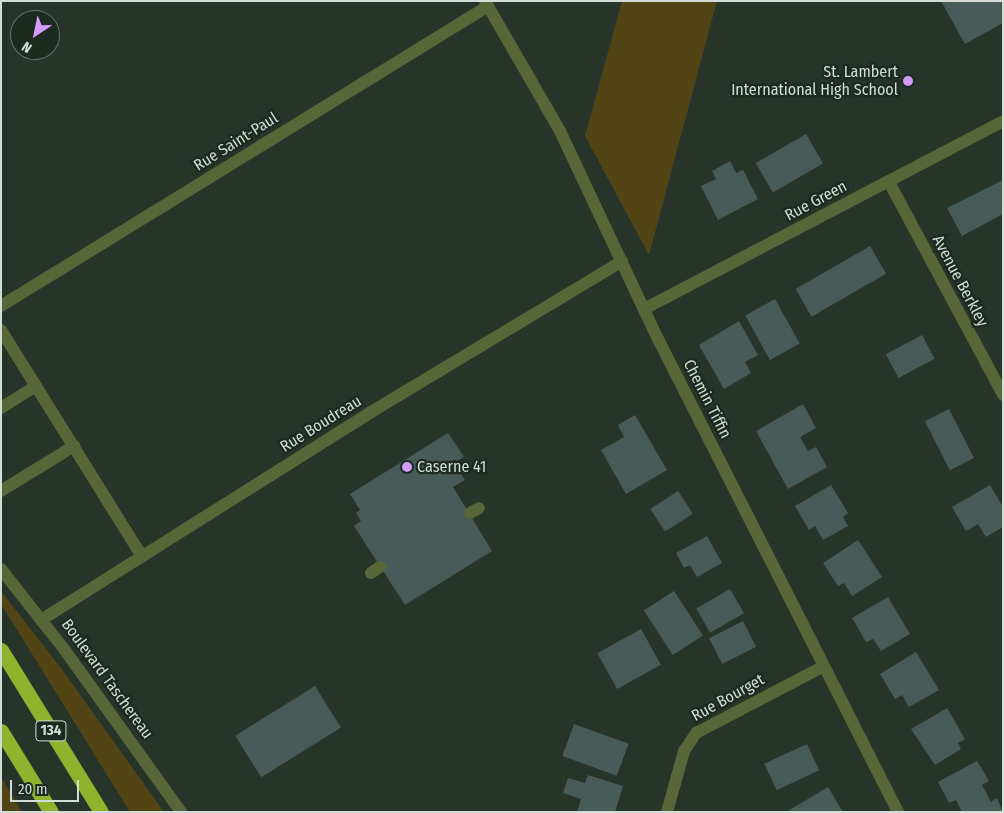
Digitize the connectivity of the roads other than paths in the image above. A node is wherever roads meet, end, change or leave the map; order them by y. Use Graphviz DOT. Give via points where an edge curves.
graph roads {
  1 [pos="487,4"];
  2 [pos="1003,121"];
  3 [pos="888,182"];
  4 [pos="622,261"];
  5 [pos="1,306"];
  6 [pos="644,309"];
  7 [pos="1,330"];
  8 [pos="36,386"];
  9 [pos="1003,395"];
  10 [pos="1,408"];
  11 [pos="74,446"];
  12 [pos="1,491"];
  13 [pos="141,555"];
  14 [pos="1,569"];
  15 [pos="41,620"];
  16 [pos="1,650"];
  17 [pos="824,666"];
  18 [pos="1,731"];
  19 [pos="51,812"];
  20 [pos="101,812"];
  21 [pos="181,812"];
  22 [pos="667,812"];
  23 [pos="898,812"];
  1 -- 4 [label="street, Chemin Tiffin" via="560,131"];
  1 -- 5 [label="street, Rue Saint-Paul"];
  2 -- 3 [label="street, Rue Green"];
  3 -- 6 [label="street, Rue Green"];
  3 -- 9 [label="street, Avenue Berkley"];
  4 -- 6 [label="street, Chemin Tiffin"];
  4 -- 13 [label="street, Rue Boudreau"];
  6 -- 17 [label="street, Chemin Tiffin"];
  7 -- 8 [label="street"];
  8 -- 10 [label="street"];
  8 -- 11 [label="street"];
  11 -- 12 [label="street"];
  11 -- 13 [label="street"];
  13 -- 15 [label="street, Rue Boudreau"];
  14 -- 15 [label="street, Boulevard Taschereau"];
  15 -- 21 [label="street, Boulevard Taschereau"];
  16 -- 20 [label="highway, 134"];
  17 -- 22 [label="street, Rue Bourget" via="696,733 684,751"];
  17 -- 23 [label="street, Chemin Tiffin"];
  18 -- 19 [label="highway, 134"];
}
